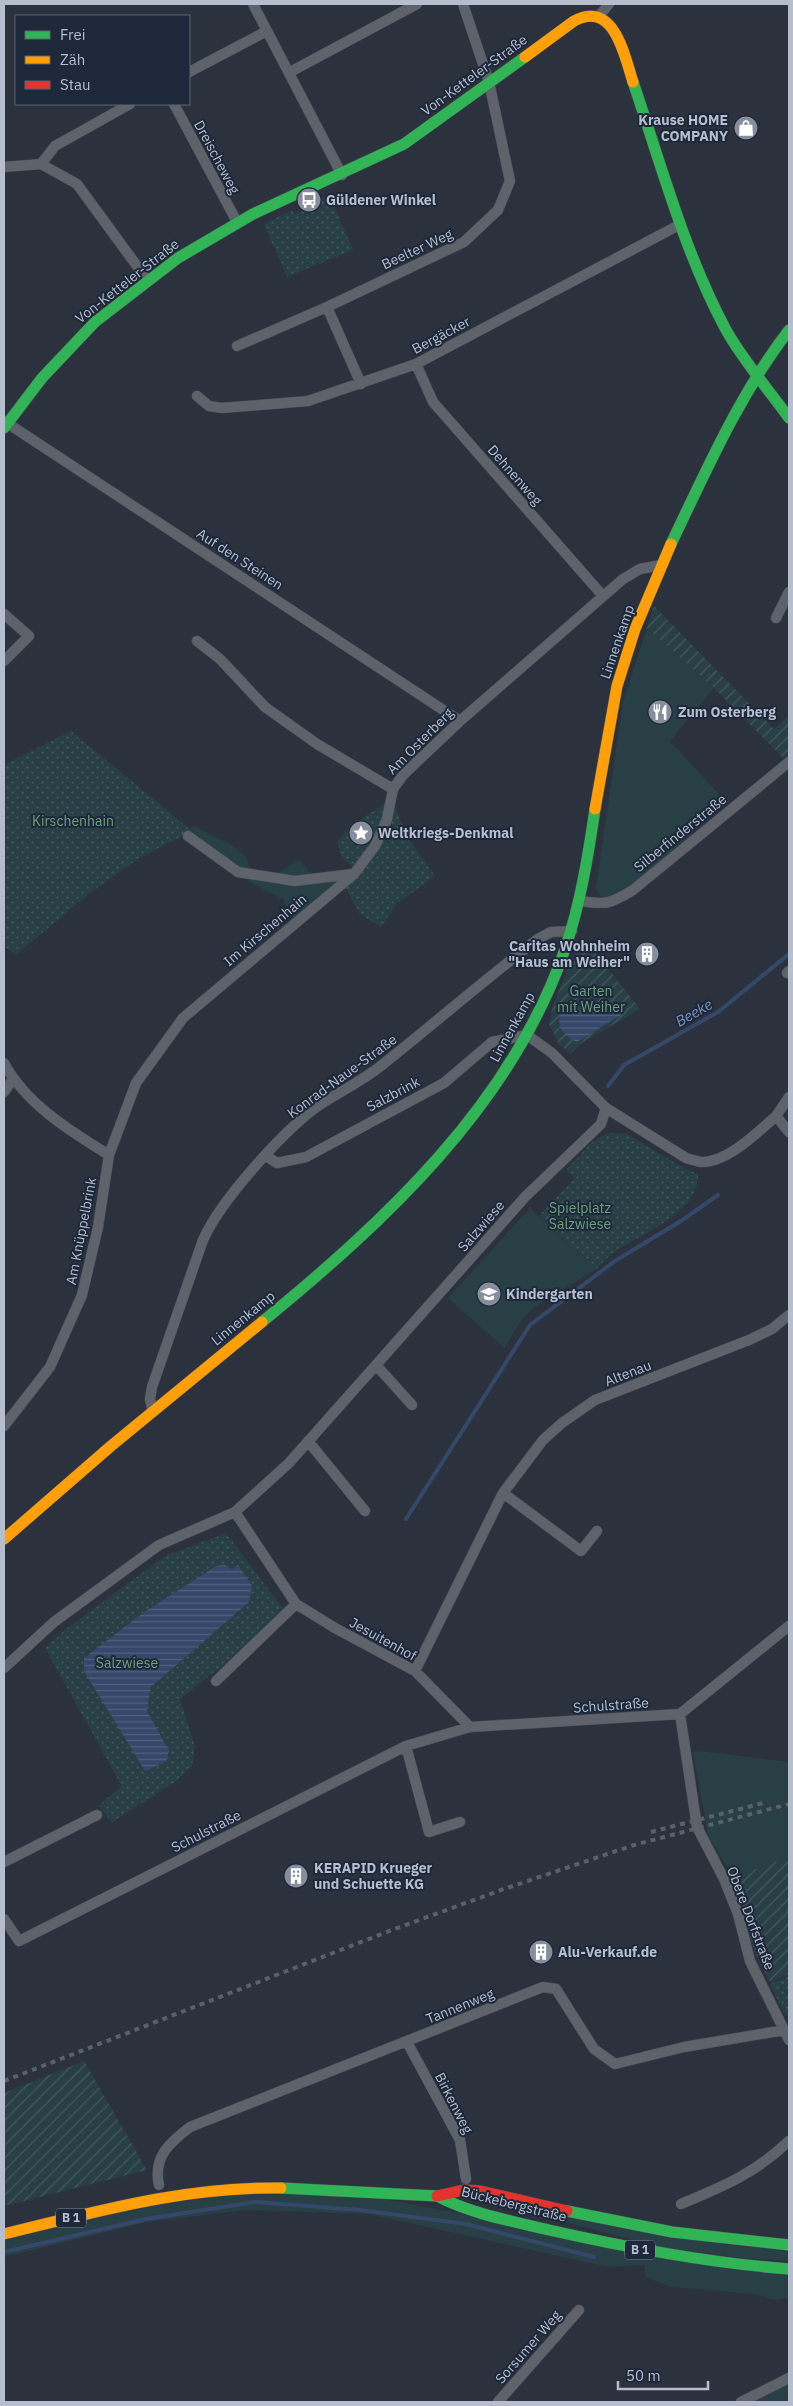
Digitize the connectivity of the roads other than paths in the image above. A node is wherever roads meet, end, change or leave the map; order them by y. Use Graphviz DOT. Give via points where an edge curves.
graph roads {
  1 [pos="253,4"];
  2 [pos="417,4"];
  3 [pos="464,4"];
  4 [pos="608,4"];
  5 [pos="599,16"];
  6 [pos="267,30"];
  7 [pos="190,71"];
  8 [pos="290,72"];
  9 [pos="489,82"];
  10 [pos="128,105"];
  11 [pos="175,105"];
  12 [pos="41,164"];
  13 [pos="4,167"];
  14 [pos="342,175"];
  15 [pos="237,222"];
  16 [pos="681,224"];
  17 [pos="148,281"];
  18 [pos="327,307"];
  19 [pos="789,330"];
  20 [pos="237,346"];
  21 [pos="416,364"];
  22 [pos="758,376"];
  23 [pos="361,384"];
  24 [pos="197,396"];
  25 [pos="789,418"];
  26 [pos="5,424"];
  27 [pos="661,565"];
  28 [pos="789,592"];
  29 [pos="604,596"];
  30 [pos="4,614"];
  31 [pos="776,618"];
  32 [pos="198,641"];
  33 [pos="4,662"];
  34 [pos="460,720"];
  35 [pos="789,762"];
  36 [pos="393,789"];
  37 [pos="188,836"];
  38 [pos="354,874"];
  39 [pos="580,901"];
  40 [pos="572,931"];
  41 [pos="527,1035"];
  42 [pos="4,1063"];
  43 [pos="13,1079"];
  44 [pos="136,1084"];
  45 [pos="4,1092"];
  46 [pos="789,1097"];
  47 [pos="606,1108"];
  48 [pos="776,1116"];
  49 [pos="789,1132"];
  50 [pos="109,1155"];
  51 [pos="266,1156"];
  52 [pos="789,1315"];
  53 [pos="376,1365"];
  54 [pos="412,1405"];
  55 [pos="153,1412"];
  56 [pos="4,1426"];
  57 [pos="308,1441"];
  58 [pos="503,1493"];
  59 [pos="235,1512"];
  60 [pos="365,1512"];
  61 [pos="597,1531"];
  62 [pos="4,1539"];
  63 [pos="296,1604"];
  64 [pos="789,1626"];
  65 [pos="4,1668"];
  66 [pos="414,1671"];
  67 [pos="216,1681"];
  68 [pos="680,1714"];
  69 [pos="470,1728"];
  70 [pos="406,1746"];
  71 [pos="97,1815"];
  72 [pos="460,1822"];
  73 [pos="4,1862"];
  74 [pos="4,1919"];
  75 [pos="787,2035"];
  76 [pos="407,2042"];
  77 [pos="789,2141"];
  78 [pos="466,2179"];
  79 [pos="159,2185"];
  80 [pos="437,2196"];
  81 [pos="681,2204"];
  82 [pos="4,2234"];
  83 [pos="789,2245"];
  84 [pos="789,2269"];
  85 [pos="579,2310"];
  86 [pos="789,2378"];
  87 [pos="498,2402"];
  88 [pos="741,2402"];
  1 -- 6 [label="street"];
  2 -- 8 [label="street"];
  3 -- 9 [label="street, Beelter Weg"];
  4 -- 5 [label="street"];
  5 -- 9 [label="main road, Von-Ketteler-Straße" via="589,14 579,18"];
  5 -- 16 [label="main road" via="611,26 620,45"];
  6 -- 7 [label="street"];
  6 -- 8 [label="street"];
  8 -- 14 [label="street"];
  9 -- 14 [label="main road, Von-Ketteler-Straße" via="404,144"];
  9 -- 18 [label="street, Beelter Weg" via="510,181 498,210 464,242"];
  10 -- 12 [label="street" via="55,146"];
  11 -- 15 [label="street, Dreischeweg"];
  12 -- 13 [label="street"];
  12 -- 17 [label="street" via="77,184"];
  14 -- 15 [label="main road, Von-Ketteler-Straße"];
  15 -- 17 [label="main road, Von-Ketteler-Straße"];
  16 -- 21 [label="street, Bergäcker"];
  16 -- 22 [label="main road" via="720,319"];
  17 -- 26 [label="main road, Von-Ketteler-Straße" via="95,322 74,343"];
  18 -- 20 [label="street, Beelter Weg"];
  18 -- 23 [label="street"];
  19 -- 22 [label="main road, Linnenkamp"];
  21 -- 23 [label="street, Bergäcker"];
  21 -- 29 [label="street, Dehnenweg" via="433,402"];
  22 -- 25 [label="main road"];
  22 -- 27 [label="main road, Linnenkamp" via="708,467"];
  23 -- 24 [label="street, Bergäcker" via="308,401 266,406 222,408 209,406"];
  26 -- 34 [label="street, Auf den Steinen"];
  27 -- 29 [label="street, Am Osterberg" via="636,570"];
  27 -- 39 [label="main road, Linnenkamp" via="626,656 610,711"];
  28 -- 31 [label="street"];
  29 -- 34 [label="street, Am Osterberg"];
  30 -- 33 [label="street" via="29,636"];
  32 -- 36 [label="street, Am Osterberg" via="220,659 265,707 317,744"];
  34 -- 36 [label="street, Am Osterberg" via="403,775"];
  35 -- 39 [label="street, Silberfinderstraße" via="633,890 603,904"];
  36 -- 38 [label="street, Im Kirschenhain" via="387,819 375,846"];
  37 -- 38 [label="street" via="238,872 295,880"];
  38 -- 44 [label="street, Im Kirschenhain" via="183,1018"];
  39 -- 40 [label="main road, Linnenkamp"];
  40 -- 41 [label="main road, Linnenkamp" via="552,984"];
  40 -- 51 [label="street, Konrad-Naue-Straße" via="551,932 538,939 376,1070 297,1123"];
  41 -- 47 [label="street" via="552,1053"];
  41 -- 51 [label="street, Salzbrink" via="492,1042 444,1083 306,1157 277,1163"];
  41 -- 55 [label="main road, Linnenkamp" via="486,1099 422,1178 332,1264"];
  42 -- 43 [label="street"];
  43 -- 45 [label="street"];
  43 -- 50 [label="street" via="62,1126"];
  44 -- 50 [label="street, Am Knüppelbrink"];
  46 -- 48 [label="street"];
  47 -- 48 [label="street" via="686,1158 701,1162 715,1160 751,1139"];
  47 -- 53 [label="street, Salzwiese" via="601,1124 525,1197"];
  48 -- 49 [label="street"];
  50 -- 56 [label="street, Am Knüppelbrink" via="98,1227 82,1295 50,1367"];
  51 -- 55 [label="street, Konrad-Naue-Straße" via="223,1204 206,1234 152,1387"];
  52 -- 58 [label="street, Altenau" via="772,1329 749,1340 595,1400 544,1440"];
  53 -- 54 [label="street"];
  53 -- 57 [label="street, Salzwiese"];
  55 -- 62 [label="main road, Linnenkamp"];
  57 -- 59 [label="street, Salzwiese" via="289,1463"];
  57 -- 60 [label="street"];
  58 -- 61 [label="street" via="581,1551"];
  58 -- 66 [label="street, Altenau"];
  59 -- 63 [label="street, Jesuitenhof"];
  59 -- 65 [label="street, Salzwiese" via="159,1545 54,1622"];
  63 -- 66 [label="street, Jesuitenhof"];
  63 -- 67 [label="street"];
  64 -- 68 [label="street"];
  66 -- 69 [label="street, Jesuitenhof"];
  68 -- 69 [label="street, Schulstraße"];
  68 -- 75 [label="street, Obere Dorfstraße" via="697,1828 738,1914 750,1961"];
  69 -- 70 [label="street, Schulstraße"];
  70 -- 72 [label="street" via="429,1832"];
  70 -- 74 [label="street, Schulstraße" via="18,1941"];
  71 -- 73 [label="street"];
  75 -- 76 [label="street, Tannenweg" via="684,2047 615,2064 594,2049 556,1989 543,1988"];
  76 -- 78 [label="street, Birkenweg" via="460,2140"];
  76 -- 79 [label="street, Tannenweg" via="190,2127 167,2145 156,2171"];
  77 -- 81 [label="street" via="769,2160 735,2182"];
  80 -- 82 [label="main road, B 1" via="327,2187 248,2188 171,2195"];
  80 -- 83 [label="main road, Bückebergstraße / B 1" via="464,2190 480,2192 683,2235"];
  80 -- 84 [label="main road, Bückebergstraße / B 1" via="462,2209 669,2256"];
  85 -- 87 [label="street, Sorsumer Weg"];
  86 -- 88 [label="street"];
}
